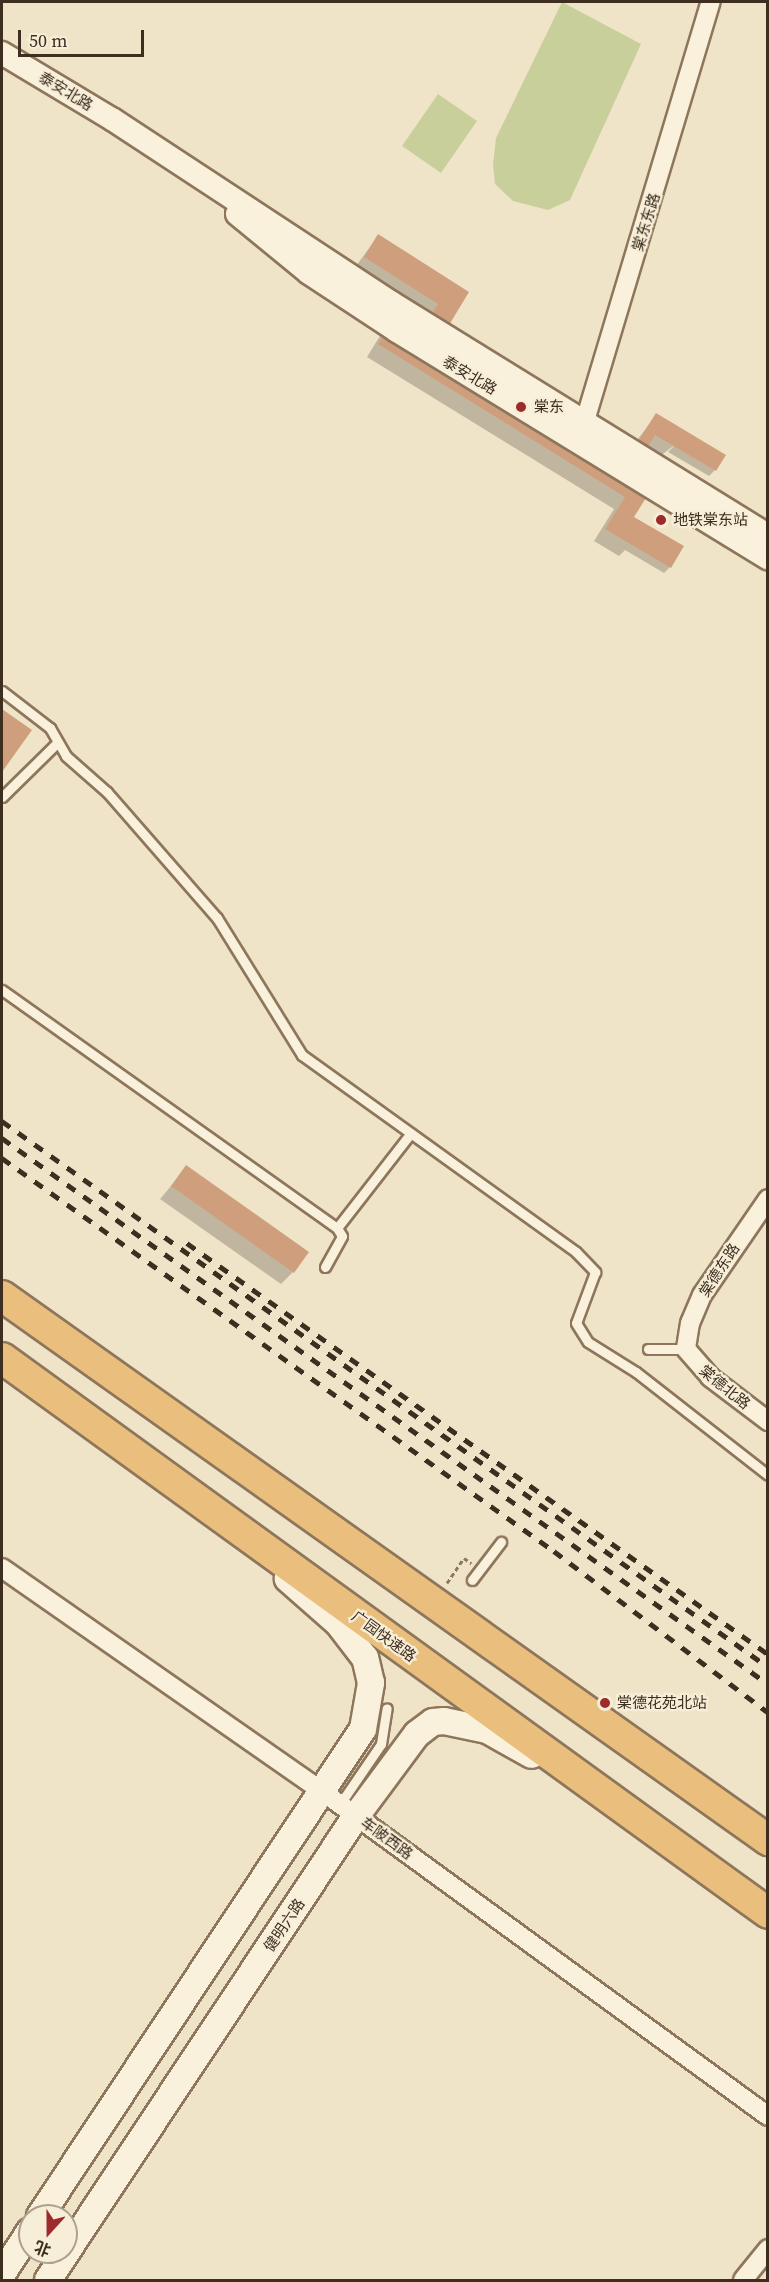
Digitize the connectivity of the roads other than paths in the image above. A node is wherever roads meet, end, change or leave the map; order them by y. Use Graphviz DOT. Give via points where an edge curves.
graph roads {
  1 [pos="711,2"];
  2 [pos="2,53"];
  3 [pos="582,431"];
  4 [pos="768,534"];
  5 [pos="768,558"];
  6 [pos="2,691"];
  7 [pos="58,742"];
  8 [pos="2,797"];
  9 [pos="2,990"];
  10 [pos="411,1133"];
  11 [pos="768,1198"];
  12 [pos="337,1228"];
  13 [pos="325,1267"];
  14 [pos="2,1296"];
  15 [pos="648,1349"];
  16 [pos="686,1349"];
  17 [pos="2,1358"];
  18 [pos="2,1374"];
  19 [pos="55,1398"];
  20 [pos="768,1420"];
  21 [pos="768,1475"];
  22 [pos="239,1531"];
  23 [pos="501,1542"];
  24 [pos="2,1568"];
  25 [pos="472,1580"];
  26 [pos="387,1708"];
  27 [pos="591,1788"];
  28 [pos="340,1804"];
  29 [pos="768,1840"];
  30 [pos="768,1913"];
  31 [pos="768,2116"];
  32 [pos="49,2204"];
  33 [pos="768,2249"];
  34 [pos="18,2250"];
  35 [pos="2,2274"];
  36 [pos="48,2280"];
  37 [pos="743,2280"];
  1 -- 3 [label="street, 棠东东路"];
  2 -- 3 [label="street, 泰安北路" via="190,170"];
  3 -- 4 [label="street, 泰安北路"];
  3 -- 5 [label="street, 泰安北路"];
  6 -- 7 [label="lane" via="50,728"];
  7 -- 8 [label="lane"];
  7 -- 10 [label="lane" via="66,756 107,792 217,918 303,1055"];
  9 -- 12 [label="lane"];
  10 -- 12 [label="lane"];
  10 -- 21 [label="lane" via="576,1252 595,1272 576,1323 588,1342 636,1372"];
  11 -- 16 [label="street, 棠德东路" via="702,1295 690,1323"];
  12 -- 13 [label="lane" via="342,1236"];
  14 -- 29 [label="highway"];
  15 -- 16 [label="lane"];
  16 -- 20 [label="street, 棠德北路" via="710,1377"];
  17 -- 19 [label="highway, 广园快速路"];
  18 -- 19 [label="highway"];
  19 -- 22 [label="highway, 广园快速路"];
  22 -- 27 [label="highway, 广园快速路"];
  22 -- 28 [label="main road, 健明六路" via="338,1623 365,1658 371,1683 363,1729"];
  23 -- 25 [label="lane"];
  24 -- 28 [label="street, 车陂西路"];
  26 -- 28 [label="lane" via="381,1744"];
  27 -- 28 [label="main road, 健明六路" via="487,1730 444,1720 433,1722 417,1734"];
  27 -- 30 [label="highway, 广园快速路"];
  28 -- 31 [label="street, 车陂西路"];
  28 -- 32 [label="main road, 健明六路"];
  28 -- 36 [label="main road, 健明六路"];
  33 -- 37 [label="street"];
  34 -- 35 [label="main road"];
}
